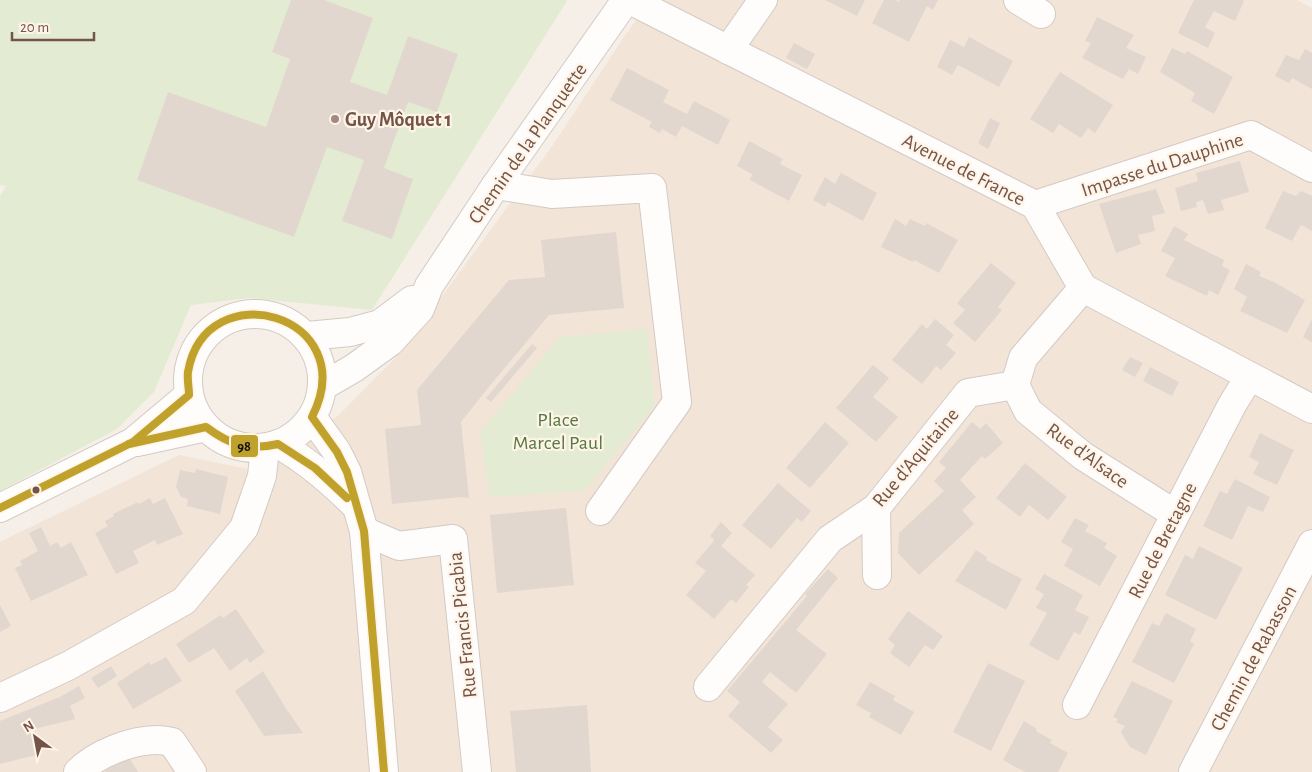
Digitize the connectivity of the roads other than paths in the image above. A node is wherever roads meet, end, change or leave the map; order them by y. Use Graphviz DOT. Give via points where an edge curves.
graph roads {
  1 [pos="626,0"];
  2 [pos="630,0"];
  3 [pos="763,0"];
  4 [pos="1018,0"];
  5 [pos="1041,14"];
  6 [pos="728,50"];
  7 [pos="1312,168"];
  8 [pos="496,186"];
  9 [pos="1035,205"];
  10 [pos="429,286"];
  11 [pos="1084,288"];
  12 [pos="307,336"];
  13 [pos="1249,377"];
  14 [pos="1014,385"];
  15 [pos="323,386"];
  16 [pos="189,395"];
  17 [pos="1312,409"];
  18 [pos="312,417"];
  19 [pos="206,427"];
  20 [pos="133,442"];
  21 [pos="272,446"];
  22 [pos="0,508"];
  23 [pos="876,508"];
  24 [pos="600,511"];
  25 [pos="1174,514"];
  26 [pos="361,520"];
  27 [pos="1312,544"];
  28 [pos="878,575"];
  29 [pos="708,687"];
  30 [pos="0,698"];
  31 [pos="1077,705"];
  32 [pos="78,772"];
  33 [pos="192,772"];
  34 [pos="384,772"];
  35 [pos="477,772"];
  36 [pos="1193,772"];
  1 -- 8 [label="street, Chemin de la Planquette"];
  2 -- 6 [label="street, Avenue de France"];
  3 -- 6 [label="street"];
  4 -- 5 [label="street"];
  6 -- 9 [label="street, Avenue de France"];
  7 -- 9 [label="street, Impasse du Dauphine" via="1251,135"];
  8 -- 10 [label="street, Chemin de la Planquette"];
  8 -- 24 [label="street" via="552,194 652,188 677,402"];
  9 -- 11 [label="street, Avenue de France"];
  10 -- 12 [label="street, Chemin de la Planquette" via="380,324 350,332"];
  10 -- 15 [label="street, Chemin de la Planquette" via="420,309 390,342"];
  11 -- 13 [label="street"];
  11 -- 14 [label="street" via="1023,358"];
  12 -- 15 [label="street" via="317,351"];
  12 -- 16 [label="street" via="292,323 274,315 234,316 217,325 202,339 192,356 188,375"];
  13 -- 17 [label="street"];
  13 -- 25 [label="street, Rue de Bretagne"];
  14 -- 23 [label="street, Rue d'Aquitaine" via="968,393"];
  14 -- 25 [label="street, Rue d'Alsace" via="1028,411 1083,456"];
  15 -- 18 [label="street"];
  16 -- 19 [label="street"];
  16 -- 20 [label="street"];
  18 -- 21 [label="street" via="298,433"];
  18 -- 26 [label="street" via="347,472"];
  19 -- 20 [label="street"];
  19 -- 21 [label="street" via="218,438 233,444 249,448"];
  20 -- 22 [label="street"];
  21 -- 26 [label="street" via="299,456 316,469 336,486"];
  21 -- 30 [label="street" via="244,528 184,601 68,666"];
  23 -- 28 [label="street"];
  23 -- 29 [label="street, Rue d'Aquitaine" via="830,539"];
  25 -- 31 [label="street, Rue de Bretagne"];
  26 -- 34 [label="street"];
  26 -- 35 [label="street, Rue Francis Picabia" via="399,546 453,539"];
  27 -- 36 [label="street, Chemin de Rabasson"];
  32 -- 33 [label="street" via="87,763 121,746 157,740 172,742"];
}
